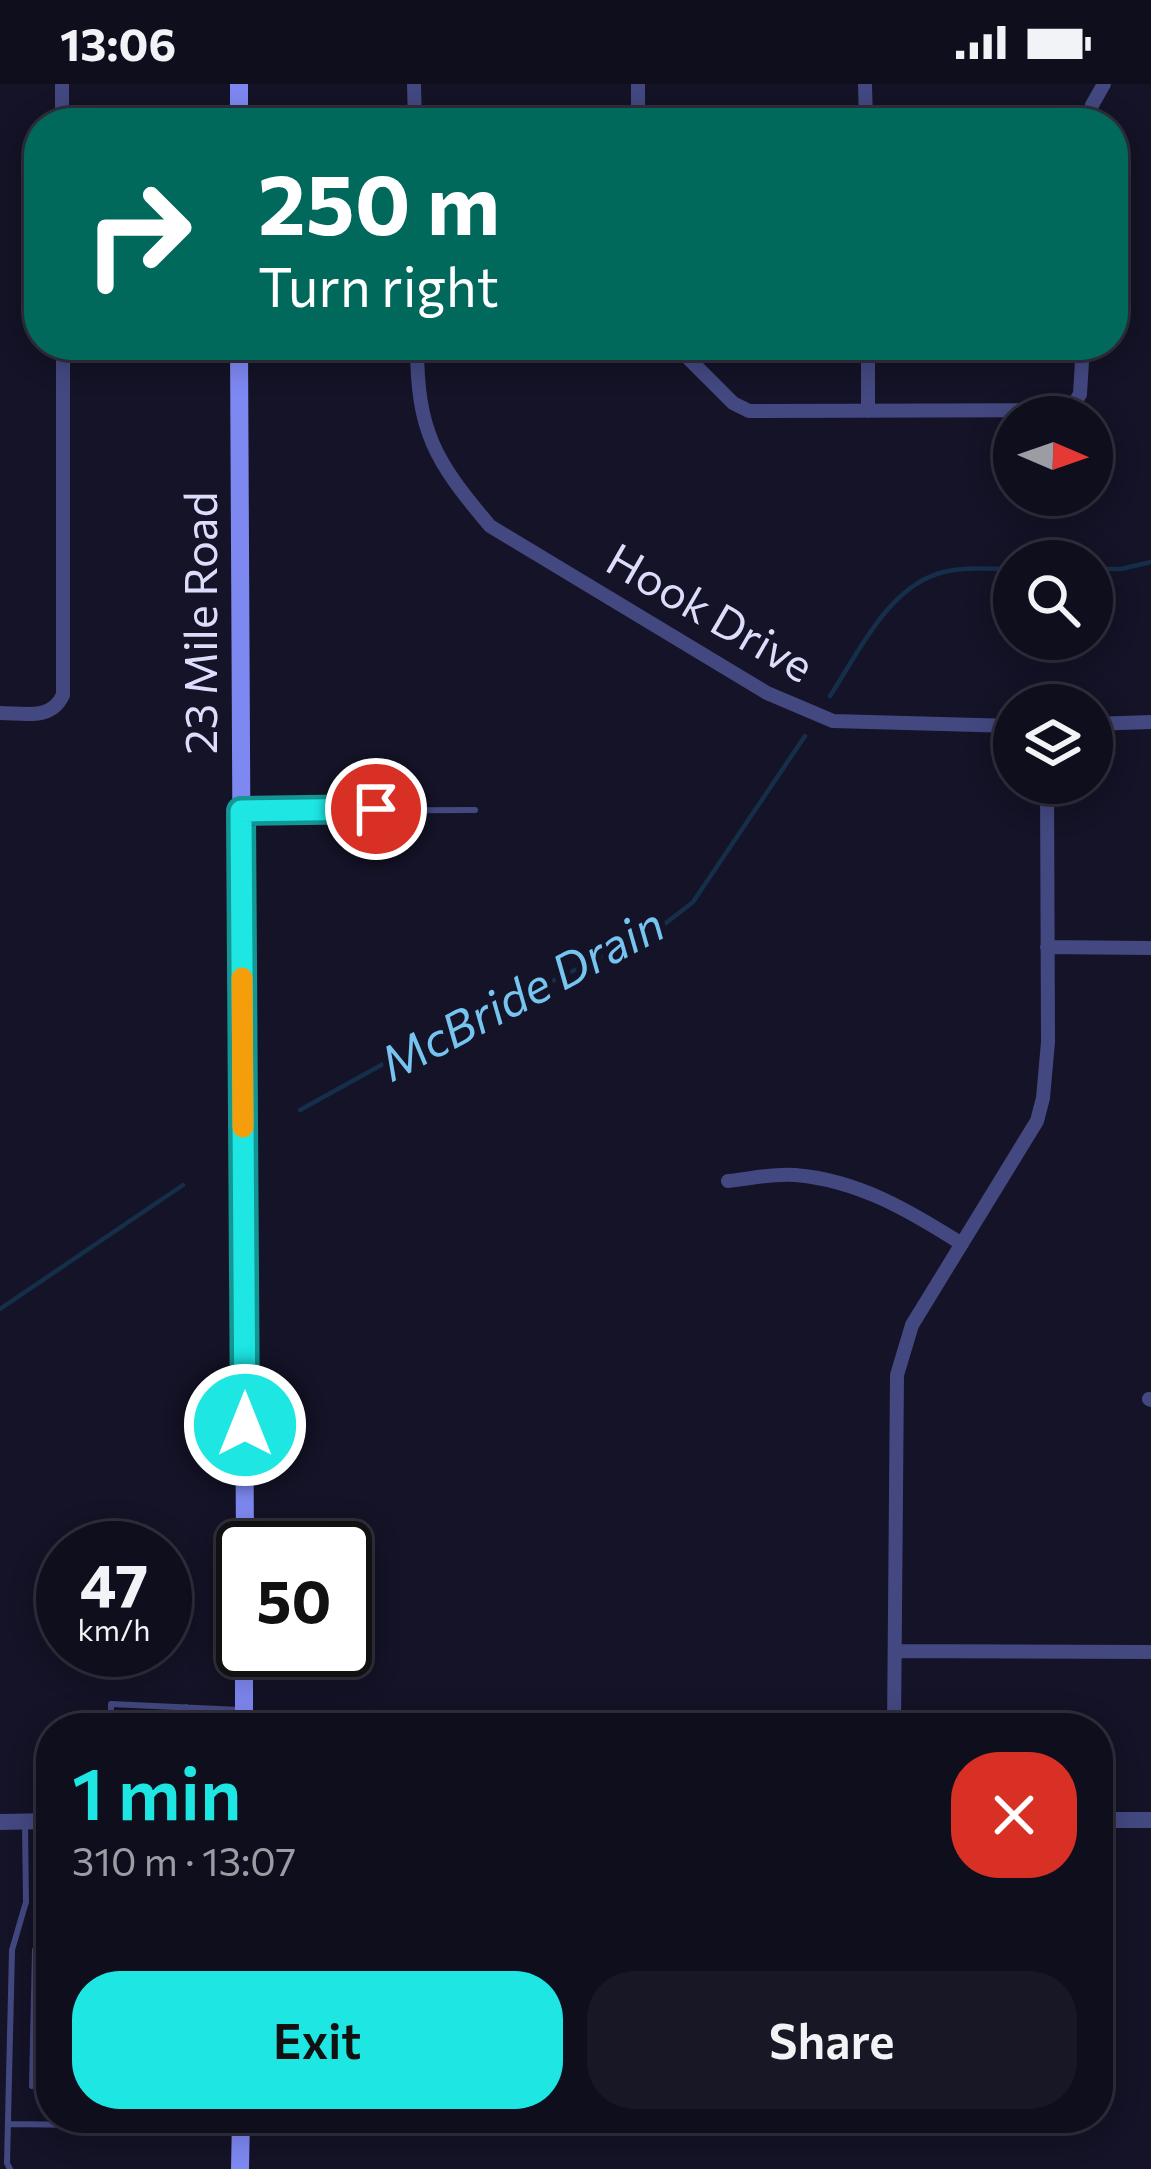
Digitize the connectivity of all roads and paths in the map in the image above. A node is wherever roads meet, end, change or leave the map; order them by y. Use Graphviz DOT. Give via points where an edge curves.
graph roads {
  1 [pos="63,360"];
  2 [pos="238,360"];
  3 [pos="417,360"];
  4 [pos="690,360"];
  5 [pos="868,360"];
  6 [pos="1082,360"];
  7 [pos="868,411"];
  8 [pos="0,713"];
  9 [pos="1151,722"];
  10 [pos="1113,723"];
  11 [pos="993,726"];
  12 [pos="1047,804"];
  13 [pos="475,810"];
  14 [pos="241,811"];
  15 [pos="1047,947"];
  16 [pos="1151,948"];
  17 [pos="728,1181"];
  18 [pos="962,1244"];
  19 [pos="245,1521"];
  20 [pos="895,1651"];
  21 [pos="1151,1652"];
  22 [pos="244,1677"];
  23 [pos="186,1707"];
  24 [pos="111,1713"];
  25 [pos="186,1713"];
  26 [pos="215,1713"];
  27 [pos="244,1713"];
  28 [pos="894,1713"];
  29 [pos="1113,1820"];
  30 [pos="1151,1820"];
  31 [pos="0,1822"];
  32 [pos="25,1822"];
  33 [pos="36,1822"];
  34 [pos="35,1950"];
  35 [pos="0,2012"];
  36 [pos="10,2012"];
  37 [pos="32,2086"];
  38 [pos="8,2125"];
  39 [pos="36,2125"];
  40 [pos="241,2133"];
  41 [pos="10,2169"];
  42 [pos="241,2169"];
  1 -- 8 [label="street" via="63,695 49,712"];
  2 -- 14 [label="main road, 23 Mile Road"];
  3 -- 11 [label="street, Hook Drive" via="428,440 490,526 767,693 833,722"];
  4 -- 7 [label="street" via="749,411"];
  5 -- 7 [label="street"];
  6 -- 7 [label="street" via="1072,407"];
  9 -- 10 [label="street"];
  12 -- 15 [label="street"];
  13 -- 14 [label="lane"];
  14 -- 19 [label="main road, 23 Mile Road"];
  15 -- 16 [label="street"];
  15 -- 18 [label="street" via="1040,1109"];
  17 -- 18 [label="street" via="793,1174 860,1189"];
  18 -- 20 [label="street" via="912,1325 897,1375"];
  20 -- 21 [label="street"];
  20 -- 28 [label="street"];
  22 -- 27 [label="main road"];
  23 -- 24 [label="lane" via="111,1704"];
  23 -- 25 [label="lane"];
  23 -- 26 [label="lane"];
  29 -- 30 [label="street"];
  31 -- 32 [label="street"];
  32 -- 33 [label="street"];
  32 -- 36 [label="lane" via="26,1903 11,1950"];
  34 -- 37 [label="lane"];
  35 -- 36 [label="lane"];
  36 -- 38 [label="lane"];
  38 -- 39 [label="lane"];
  38 -- 41 [label="lane"];
  40 -- 42 [label="main road"];
}
